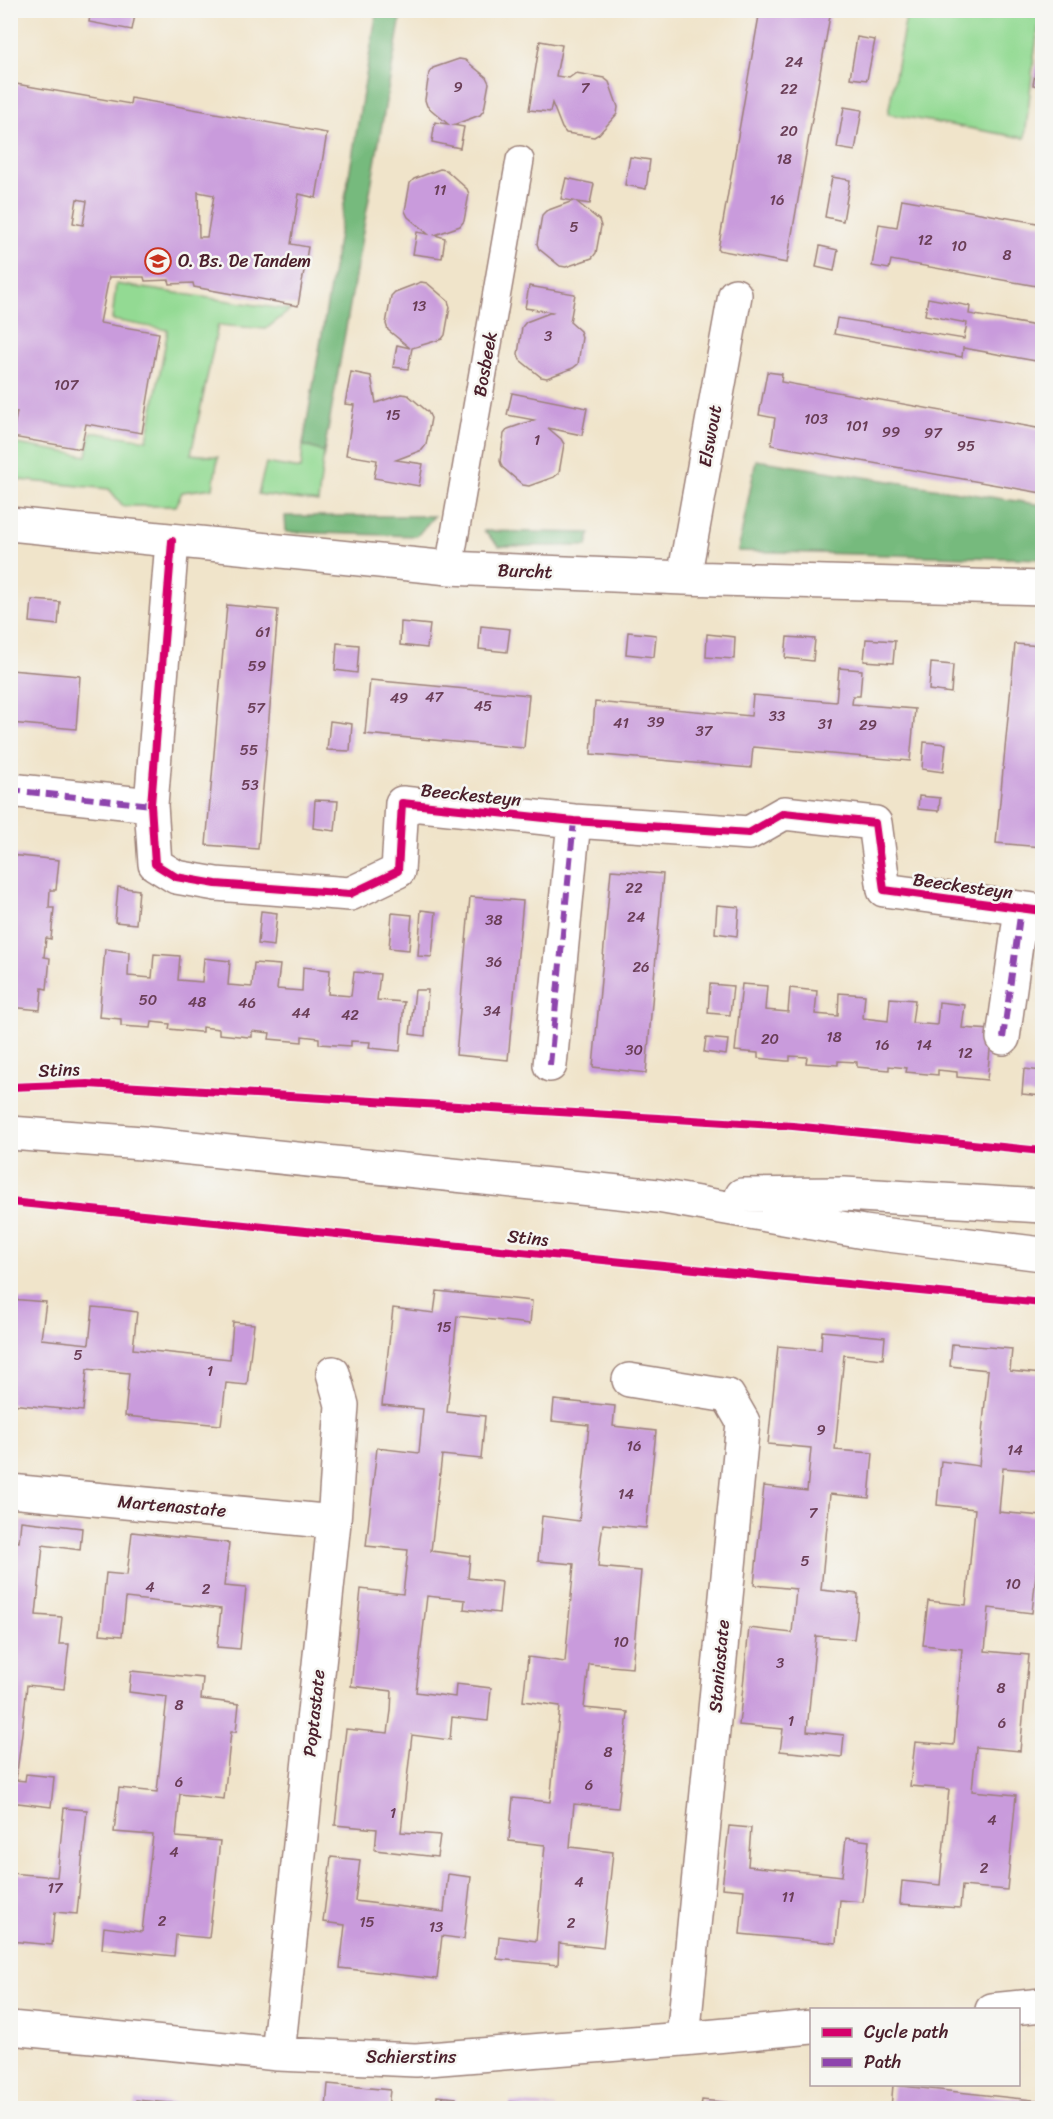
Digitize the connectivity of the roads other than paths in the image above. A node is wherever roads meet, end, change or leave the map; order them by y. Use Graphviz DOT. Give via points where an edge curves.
graph roads {
  1 [pos="520,160"];
  2 [pos="735,294"];
  3 [pos="10,524"];
  4 [pos="172,542"];
  5 [pos="449,568"];
  6 [pos="684,578"];
  7 [pos="1042,588"];
  8 [pos="10,790"];
  9 [pos="151,805"];
  10 [pos="574,821"];
  11 [pos="1032,910"];
  12 [pos="1004,1038"];
  13 [pos="550,1065"];
  14 [pos="10,1133"];
  15 [pos="658,1196"];
  16 [pos="1042,1206"];
  17 [pos="1042,1254"];
  18 [pos="333,1373"];
  19 [pos="629,1380"];
  20 [pos="10,1491"];
  21 [pos="334,1522"];
  22 [pos="1042,2005"];
  23 [pos="1012,2008"];
  24 [pos="810,2027"];
  25 [pos="10,2028"];
  26 [pos="683,2039"];
  27 [pos="278,2054"];
  1 -- 5 [label="lane, Bosbeek"];
  2 -- 6 [label="street, Elswout"];
  3 -- 4 [label="street, Burcht"];
  4 -- 5 [label="street, Burcht"];
  4 -- 9 [label="street, Beeckesteyn"];
  5 -- 6 [label="street, Burcht"];
  6 -- 7 [label="street, Burcht"];
  8 -- 9 [label="street"];
  9 -- 10 [label="street, Beeckesteyn" via="155,864 176,877 216,884 350,894 398,871 402,803"];
  10 -- 11 [label="street, Beeckesteyn" via="749,833 784,813 875,823 884,890"];
  10 -- 13 [label="street"];
  11 -- 12 [label="street, Beeckesteyn"];
  14 -- 15 [label="street"];
  15 -- 16 [label="street" via="844,1194"];
  15 -- 17 [label="street" via="864,1232"];
  18 -- 21 [label="street, Poptastate" via="342,1406"];
  19 -- 26 [label="street, Staniastate" via="728,1396 743,1422"];
  20 -- 21 [label="street, Martenastate"];
  21 -- 27 [label="street, Poptastate"];
  22 -- 23 [label="street"];
  24 -- 26 [label="street, Schierstins"];
  25 -- 27 [label="street, Schierstins"];
  26 -- 27 [label="street, Schierstins" via="416,2060"];
}
